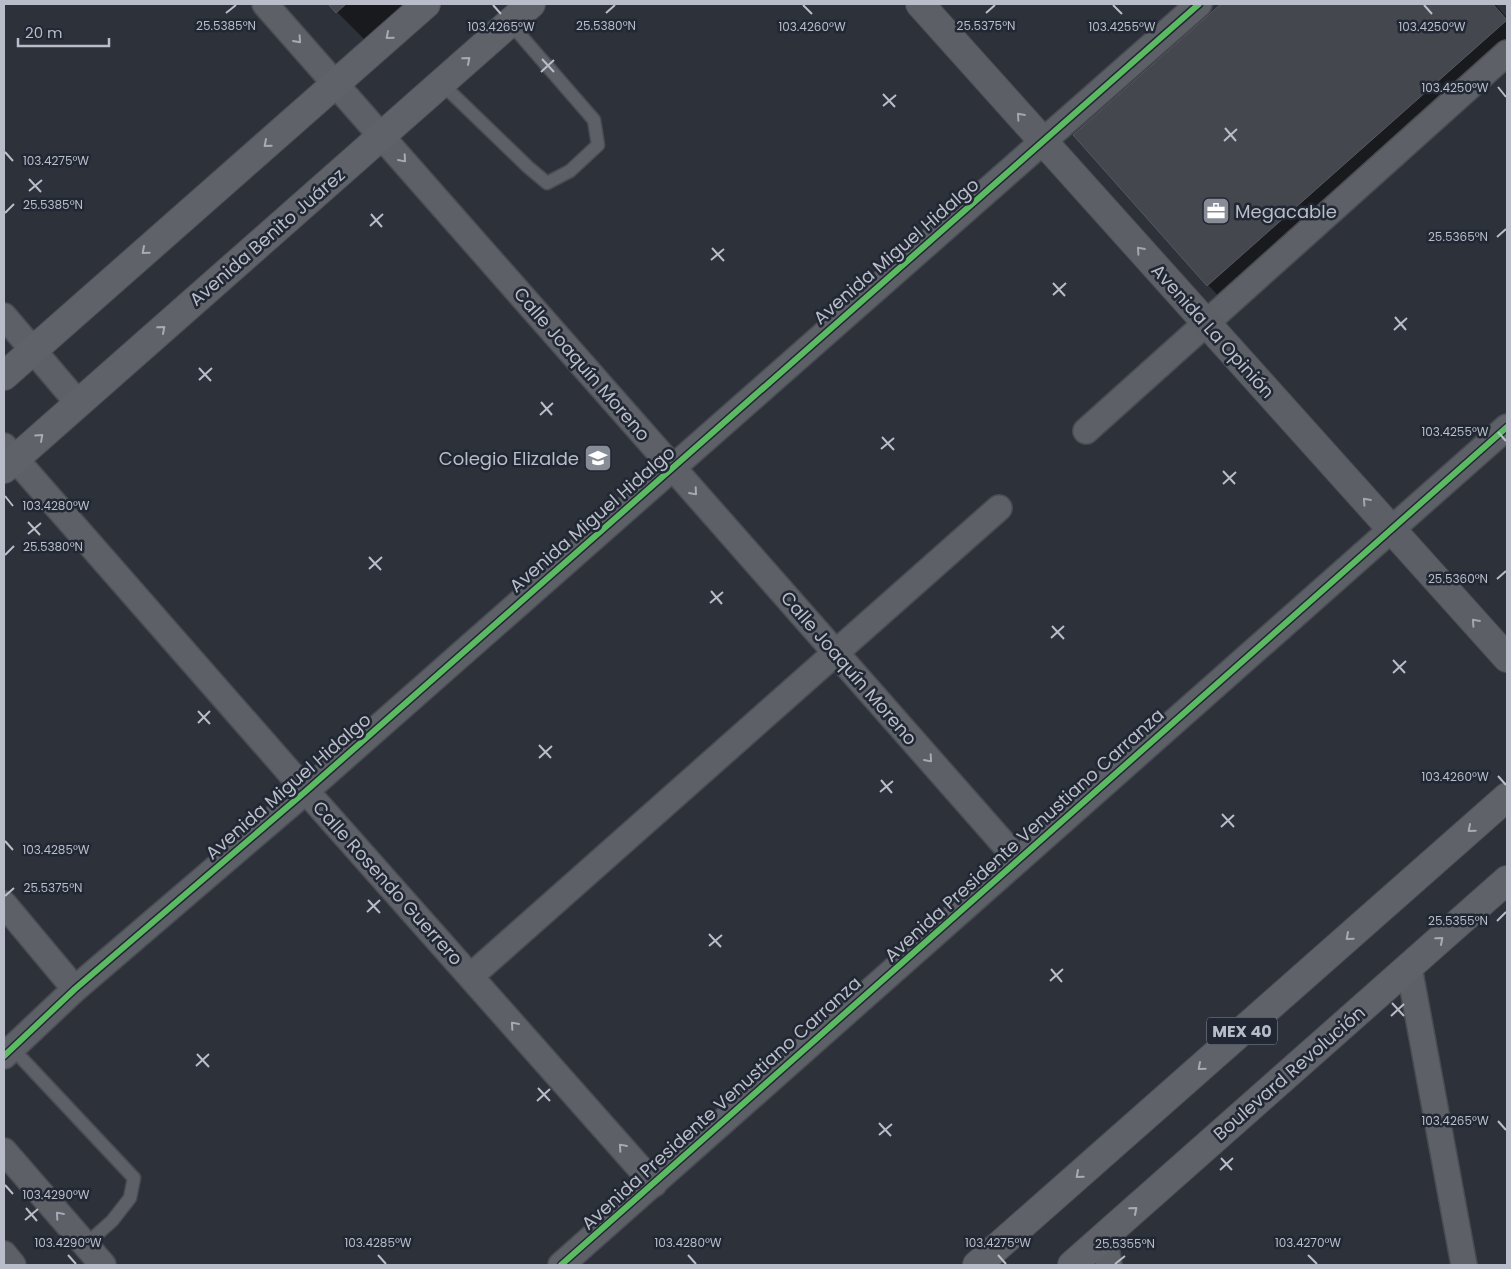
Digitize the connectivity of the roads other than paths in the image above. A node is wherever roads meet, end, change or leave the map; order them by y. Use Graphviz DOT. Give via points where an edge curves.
graph roads {
  1 [pos="265,4"];
  2 [pos="426,4"];
  3 [pos="531,4"];
  4 [pos="920,4"];
  5 [pos="1199,4"];
  6 [pos="510,22"];
  7 [pos="1507,53"];
  8 [pos="336,83"];
  9 [pos="441,83"];
  10 [pos="382,136"];
  11 [pos="1043,141"];
  12 [pos="4,316"];
  13 [pos="1206,323"];
  14 [pos="33,350"];
  15 [pos="4,376"];
  16 [pos="78,403"];
  17 [pos="1507,427"];
  18 [pos="1086,431"];
  19 [pos="7,458"];
  20 [pos="673,468"];
  21 [pos="998,508"];
  22 [pos="1392,529"];
  23 [pos="836,654"];
  24 [pos="1507,658"];
  25 [pos="306,792"];
  26 [pos="1507,797"];
  27 [pos="1018,860"];
  28 [pos="1507,880"];
  29 [pos="4,904"];
  30 [pos="1409,967"];
  31 [pos="471,976"];
  32 [pos="75,989"];
  33 [pos="8,1052"];
  34 [pos="4,1151"];
  35 [pos="654,1184"];
  36 [pos="1104,1236"];
  37 [pos="85,1245"];
  38 [pos="4,1254"];
  39 [pos="14,1265"];
  40 [pos="103,1265"];
  41 [pos="561,1265"];
  42 [pos="977,1265"];
  43 [pos="1072,1265"];
  44 [pos="1109,1265"];
  45 [pos="1464,1265"];
  1 -- 8 [label="street, Calle Joaquín Moreno, one-way"];
  2 -- 8 [label="main road, one-way"];
  3 -- 6 [label="main road, Avenida Benito Juárez"];
  11 -- 4 [label="main road, Avenida La Opinión, one-way"];
  5 -- 11 [label="street, Avenida Miguel Hidalgo"];
  9 -- 6 [label="main road, Avenida Benito Juárez, one-way"];
  6 -- 9 [label="lane" via="594,120 598,145 570,171 547,183"];
  7 -- 13 [label="street"];
  8 -- 10 [label="street, Calle Joaquín Moreno"];
  8 -- 14 [label="main road, one-way"];
  9 -- 10 [label="main road, Avenida Benito Juárez"];
  16 -- 10 [label="main road, Avenida Benito Juárez, one-way"];
  10 -- 20 [label="street, Calle Joaquín Moreno, one-way"];
  13 -- 11 [label="main road, Avenida La Opinión, one-way"];
  11 -- 20 [label="street, Avenida Miguel Hidalgo"];
  12 -- 14 [label="street"];
  13 -- 18 [label="street"];
  22 -- 13 [label="main road, Avenida La Opinión, one-way"];
  14 -- 15 [label="main road"];
  14 -- 16 [label="street"];
  19 -- 16 [label="main road, Avenida Benito Juárez, one-way"];
  17 -- 22 [label="street, Avenida Presidente Venustiano Carranza"];
  19 -- 25 [label="street, Calle Rosendo Guerrero"];
  20 -- 23 [label="street, Calle Joaquín Moreno, one-way"];
  20 -- 25 [label="street, Avenida Miguel Hidalgo"];
  21 -- 23 [label="street"];
  24 -- 22 [label="main road, Avenida La Opinión, one-way"];
  22 -- 27 [label="street, Avenida Presidente Venustiano Carranza"];
  23 -- 27 [label="street, Calle Joaquín Moreno, one-way"];
  23 -- 31 [label="street"];
  25 -- 31 [label="street, Calle Rosendo Guerrero"];
  25 -- 32 [label="street, Avenida Miguel Hidalgo"];
  26 -- 42 [label="main road, MEX 40, one-way"];
  27 -- 35 [label="street, Avenida Presidente Venustiano Carranza"];
  30 -- 28 [label="main road, Boulevard Revolución, one-way"];
  29 -- 32 [label="street"];
  36 -- 30 [label="main road, Boulevard Revolución, one-way"];
  30 -- 45 [label="street"];
  35 -- 31 [label="street, Calle Rosendo Guerrero, one-way"];
  32 -- 33 [label="street, Avenida Miguel Hidalgo"];
  33 -- 37 [label="lane" via="134,1178 130,1198 112,1221"];
  37 -- 34 [label="street, one-way"];
  35 -- 41 [label="street, Avenida Presidente Venustiano Carranza"];
  36 -- 43 [label="main road, Boulevard Revolución"];
  36 -- 44 [label="street"];
  37 -- 40 [label="street"];
  38 -- 39 [label="street"];
}
